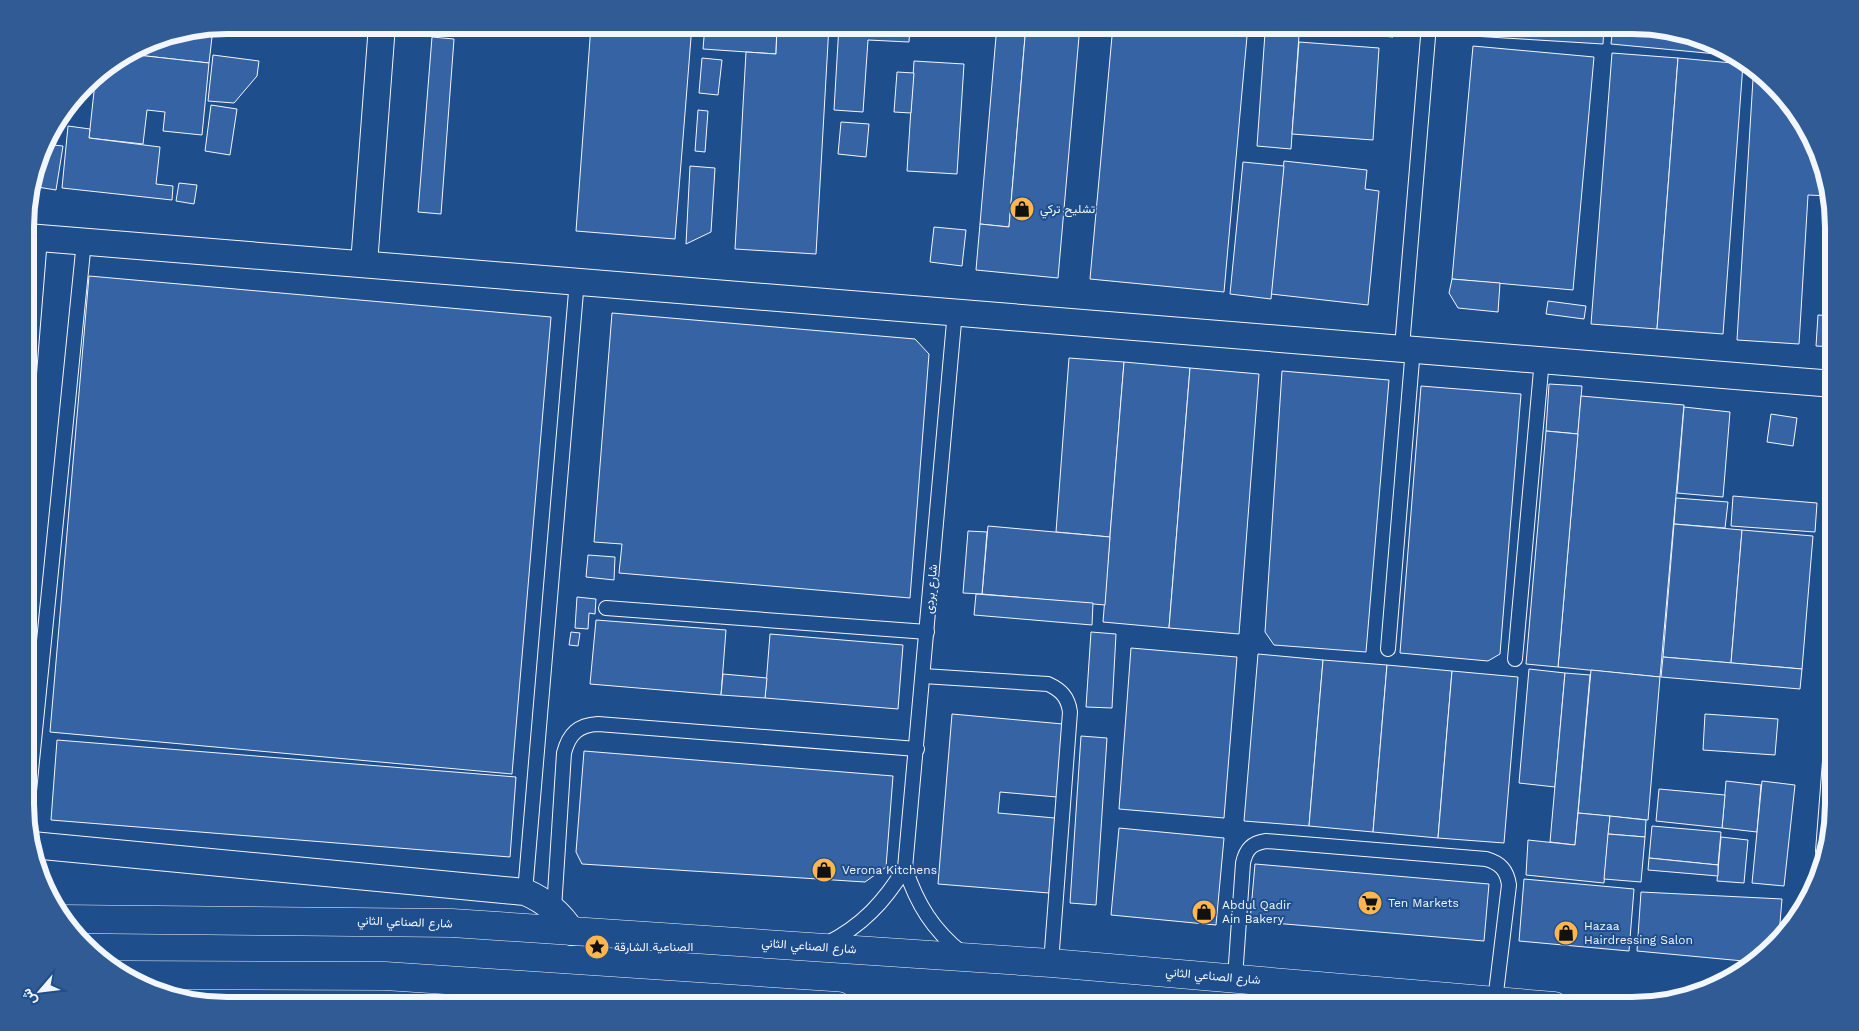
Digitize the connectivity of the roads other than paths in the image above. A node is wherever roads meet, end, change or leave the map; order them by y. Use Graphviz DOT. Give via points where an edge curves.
graph roads {
  1 [pos="381,34"];
  2 [pos="1428,34"];
  3 [pos="34,237"];
  4 [pos="84,242"];
  5 [pos="364,264"];
  6 [pos="577,280"];
  7 [pos="955,311"];
  8 [pos="1408,348"];
  9 [pos="1542,359"];
  10 [pos="1825,383"];
  11 [pos="606,608"];
  12 [pos="927,632"];
  13 [pos="1388,650"];
  14 [pos="1515,659"];
  15 [pos="924,676"];
  16 [pos="34,741"];
  17 [pos="918,750"];
  18 [pos="38,846"];
  19 [pos="905,868"];
  20 [pos="525,892"];
  21 [pos="554,909"];
  22 [pos="72,919"];
  23 [pos="572,932"];
  24 [pos="821,947"];
  25 [pos="967,957"];
  26 [pos="1051,964"];
  27 [pos="137,975"];
  28 [pos="1235,978"];
  29 [pos="674,997"];
  30 [pos="1450,997"];
  31 [pos="1495,997"];
  1 -- 5 [label="street"];
  2 -- 8 [label="lane"];
  3 -- 4 [label="street"];
  4 -- 5 [label="street"];
  4 -- 16 [label="lane"];
  5 -- 6 [label="street"];
  6 -- 7 [label="street"];
  6 -- 20 [label="lane"];
  7 -- 8 [label="street"];
  7 -- 12 [label="lane, شارع بردى"];
  8 -- 9 [label="street"];
  8 -- 13 [label="lane"];
  9 -- 10 [label="street"];
  9 -- 14 [label="lane"];
  11 -- 12 [label="lane"];
  12 -- 15 [label="lane, شارع بردى"];
  15 -- 17 [label="lane, شارع بردى"];
  15 -- 26 [label="lane" via="1048,684 1069,702"];
  17 -- 19 [label="lane, شارع بردى"];
  17 -- 21 [label="lane" via="586,725 567,741 564,753"];
  18 -- 20 [label="street"];
  19 -- 24 [label="lane, شارع بردى" via="878,907 861,923"];
  19 -- 25 [label="lane, شارع بردى" via="927,918 945,940"];
  20 -- 21 [label="street"];
  21 -- 23 [label="street"];
  22 -- 23 [label="main road, شارع الصناعي الثاني" via="375,921"];
  23 -- 24 [label="main road, شارع الصناعي الثاني"];
  24 -- 25 [label="main road, شارع الصناعي الثاني"];
  25 -- 26 [label="main road, شارع الصناعي الثاني"];
  26 -- 28 [label="main road, شارع الصناعي الثاني"];
  27 -- 29 [label="main road" via="385,976"];
  28 -- 30 [label="main road, شارع الصناعي الثاني"];
  28 -- 31 [label="lane" via="1245,854 1258,842 1266,841 1495,862 1502,867 1509,885"];
}
